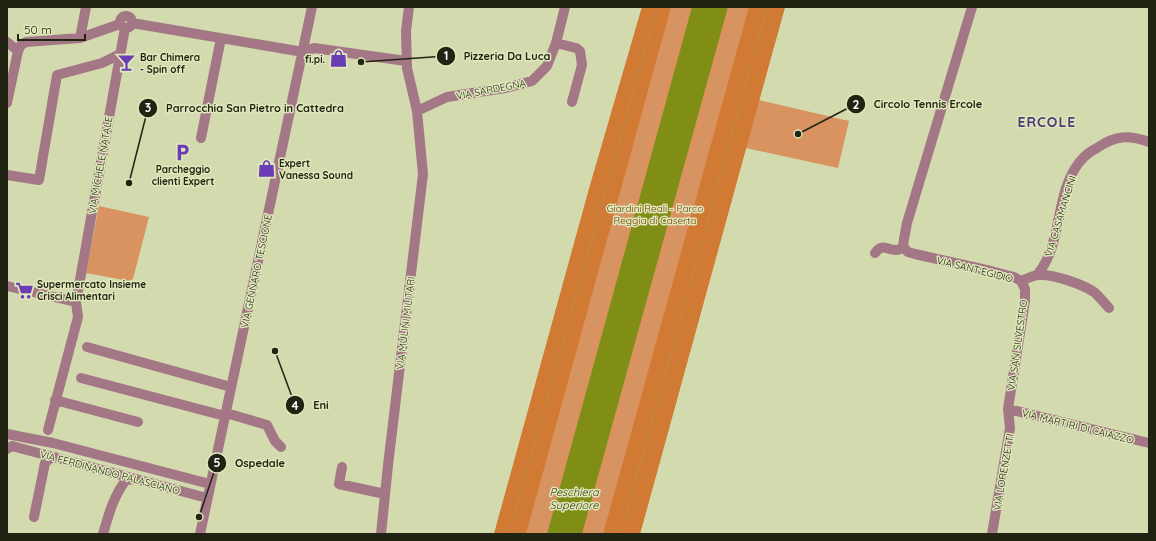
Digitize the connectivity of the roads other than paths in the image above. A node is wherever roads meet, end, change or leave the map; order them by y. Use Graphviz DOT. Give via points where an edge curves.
graph roads {
  1 [pos="86,7"];
  2 [pos="312,7"];
  3 [pos="409,7"];
  4 [pos="565,7"];
  5 [pos="972,7"];
  6 [pos="127,20"];
  7 [pos="80,38"];
  8 [pos="221,38"];
  9 [pos="7,42"];
  10 [pos="556,42"];
  11 [pos="18,51"];
  12 [pos="303,52"];
  13 [pos="120,54"];
  14 [pos="406,61"];
  15 [pos="572,102"];
  16 [pos="7,103"];
  17 [pos="417,112"];
  18 [pos="201,138"];
  19 [pos="1149,142"];
  20 [pos="7,175"];
  21 [pos="903,247"];
  22 [pos="875,253"];
  23 [pos="1037,275"];
  24 [pos="1021,281"];
  25 [pos="7,286"];
  26 [pos="76,302"];
  27 [pos="1109,308"];
  28 [pos="87,347"];
  29 [pos="81,378"];
  30 [pos="231,387"];
  31 [pos="55,400"];
  32 [pos="1008,409"];
  33 [pos="225,415"];
  34 [pos="138,422"];
  35 [pos="48,430"];
  36 [pos="7,434"];
  37 [pos="46,441"];
  38 [pos="1149,443"];
  39 [pos="10,447"];
  40 [pos="281,447"];
  41 [pos="43,454"];
  42 [pos="56,457"];
  43 [pos="342,467"];
  44 [pos="137,478"];
  45 [pos="210,484"];
  46 [pos="385,494"];
  47 [pos="208,498"];
  48 [pos="34,517"];
  49 [pos="103,534"];
  50 [pos="200,534"];
  51 [pos="381,534"];
  52 [pos="992,534"];
  1 -- 7 [label="street"];
  2 -- 12 [label="street, VIA GENNARO TESCIONE"];
  3 -- 14 [label="street, VIA MULINI MILITARI"];
  4 -- 10 [label="street, VIA SARDEGNA"];
  5 -- 21 [label="street"];
  6 -- 7 [label="street"];
  6 -- 8 [label="street"];
  6 -- 13 [label="street, VIA MICHELE NATALE"];
  7 -- 11 [label="street" via="26,42"];
  8 -- 12 [label="street"];
  8 -- 18 [label="street"];
  9 -- 11 [label="street"];
  10 -- 15 [label="street" via="580,51 582,65"];
  10 -- 17 [label="street, VIA SARDEGNA" via="547,66 532,81 447,97"];
  11 -- 16 [label="street"];
  12 -- 14 [label="street" via="314,48"];
  12 -- 30 [label="street, VIA GENNARO TESCIONE"];
  13 -- 20 [label="street" via="102,63 57,75 39,180"];
  13 -- 26 [label="street, VIA MICHELE NATALE"];
  14 -- 17 [label="street, VIA MULINI MILITARI"];
  17 -- 46 [label="street, VIA MULINI MILITARI" via="422,174"];
  19 -- 23 [label="street, VIA CASAMANCINI" via="1139,138 1120,137 1105,142 1085,156 1074,170 1065,193 1050,254 1044,268"];
  21 -- 22 [label="street" via="897,250 882,247"];
  21 -- 24 [label="street, VIA SANT'EGIDIO" via="914,254 991,271"];
  23 -- 24 [label="street, VIA SANT'EGIDIO"];
  23 -- 27 [label="street" via="1046,275 1086,288 1095,293"];
  24 -- 32 [label="street, VIA SAN SILVESTRO" via="1025,289 1025,301"];
  25 -- 26 [label="street"];
  26 -- 31 [label="street, VIA MICHELE NATALE" via="78,317"];
  28 -- 30 [label="street"];
  29 -- 33 [label="street"];
  30 -- 33 [label="street, VIA GENNARO TESCIONE"];
  31 -- 34 [label="street"];
  31 -- 35 [label="street, VIA MICHELE NATALE"];
  32 -- 38 [label="street, VIA MARTIRI DI CAIAZZO"];
  32 -- 52 [label="street, VIA LORENZETTI" via="1010,428"];
  33 -- 40 [label="street" via="267,425"];
  33 -- 45 [label="street, VIA GENNARO TESCIONE"];
  36 -- 37 [label="street, VIA FERDINANDO PALASCIANO"];
  37 -- 41 [label="street"];
  37 -- 45 [label="street, VIA FERDINANDO PALASCIANO"];
  39 -- 41 [label="street, VIA FERDINANDO PALASCIANO"];
  41 -- 42 [label="street, VIA FERDINANDO PALASCIANO"];
  42 -- 44 [label="street, VIA FERDINANDO PALASCIANO"];
  42 -- 48 [label="street" via="45,463"];
  43 -- 46 [label="street" via="339,484"];
  44 -- 47 [label="street, VIA FERDINANDO PALASCIANO"];
  44 -- 49 [label="street" via="126,480 118,491"];
  45 -- 47 [label="street, VIA GENNARO TESCIONE"];
  46 -- 51 [label="street, VIA MULINI MILITARI"];
  47 -- 50 [label="street, VIA GENNARO TESCIONE"];
}
